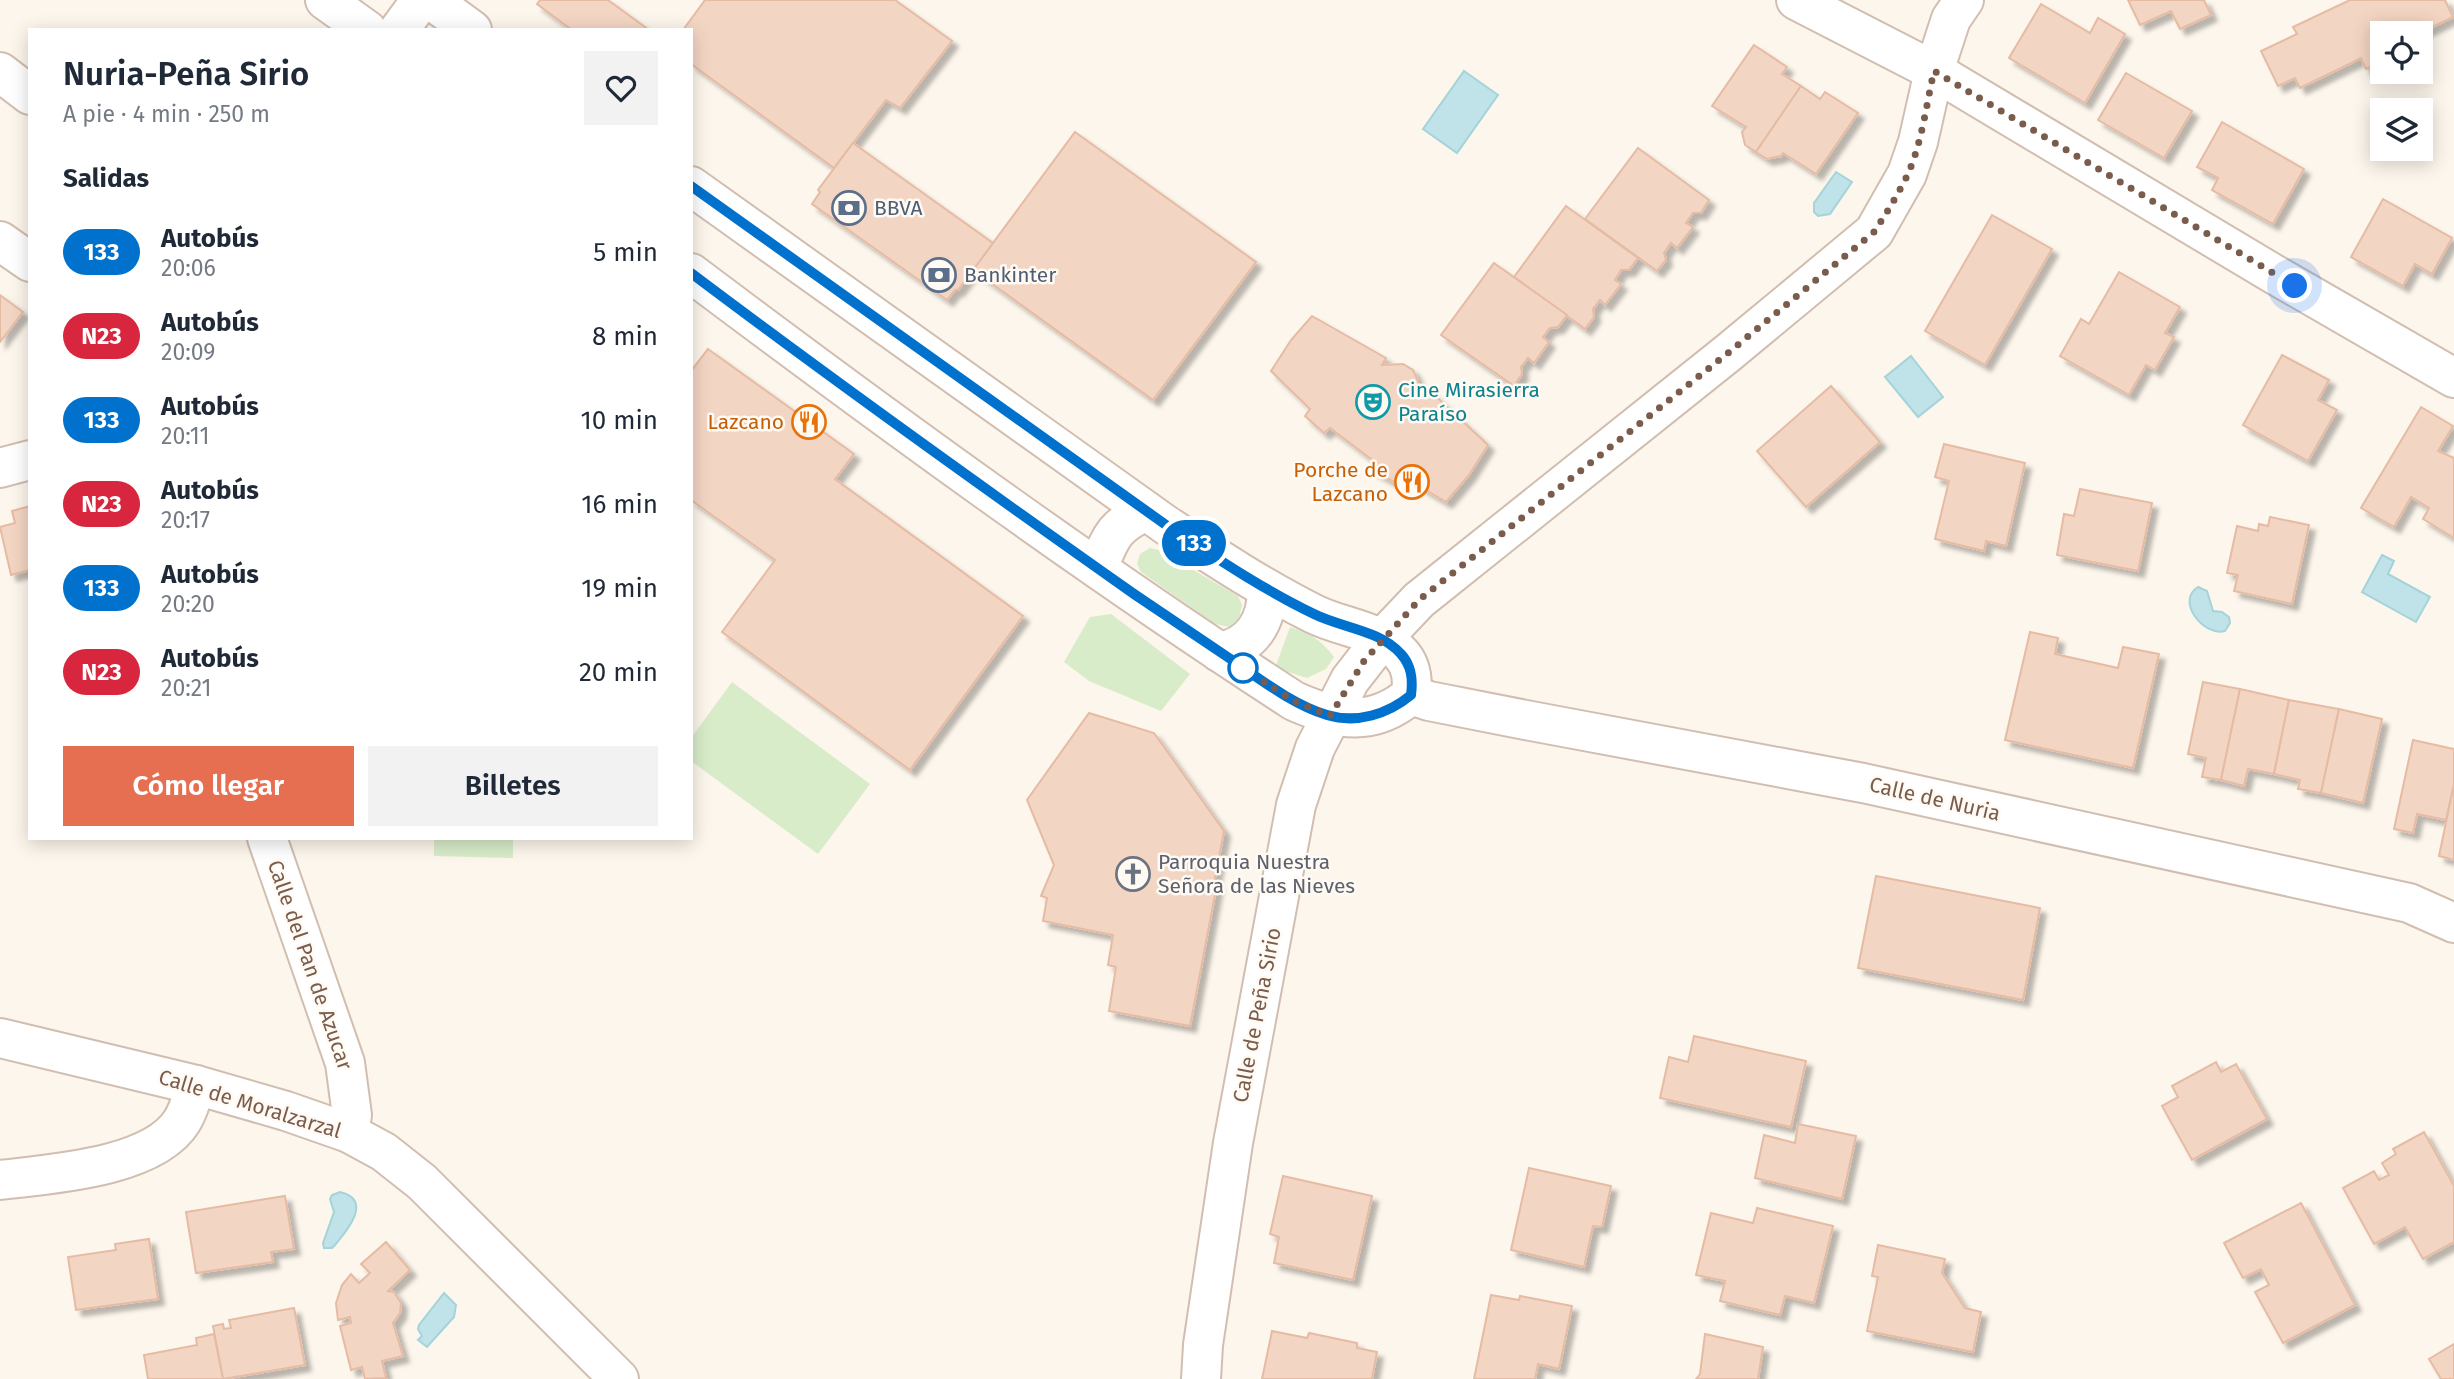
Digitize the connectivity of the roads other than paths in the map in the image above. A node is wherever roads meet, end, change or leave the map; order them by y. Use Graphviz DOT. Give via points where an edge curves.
graph roads {
  1 [pos="421,0"];
  2 [pos="431,0"];
  3 [pos="1796,0"];
  4 [pos="1964,0"];
  5 [pos="329,1"];
  6 [pos="364,28"];
  7 [pos="400,28"];
  8 [pos="469,28"];
  9 [pos="1934,71"];
  10 [pos="0,72"];
  11 [pos="28,93"];
  12 [pos="693,187"];
  13 [pos="0,241"];
  14 [pos="28,261"];
  15 [pos="693,274"];
  16 [pos="2454,378"];
  17 [pos="28,461"];
  18 [pos="0,468"];
  19 [pos="1146,510"];
  20 [pos="1098,568"];
  21 [pos="1267,589"];
  22 [pos="1382,639"];
  23 [pos="1219,652"];
  24 [pos="1411,695"];
  25 [pos="1330,716"];
  26 [pos="268,840"];
  27 [pos="2454,923"];
  28 [pos="0,1038"];
  29 [pos="196,1085"];
  30 [pos="349,1133"];
  31 [pos="0,1180"];
  32 [pos="619,1379"];
  33 [pos="1200,1379"];
  1 -- 7 [label="street"];
  2 -- 8 [label="street"];
  3 -- 9 [label="street"];
  4 -- 9 [label="street, Calle de Peña Sirio" via="1951,19"];
  5 -- 6 [label="street"];
  9 -- 16 [label="street"];
  9 -- 22 [label="street, Calle de Peña Sirio" via="1919,142 1907,174 1874,232 1419,600"];
  10 -- 11 [label="street"];
  12 -- 19 [label="street"];
  13 -- 14 [label="street"];
  15 -- 20 [label="street"];
  17 -- 18 [label="street"];
  19 -- 20 [label="street" via="1114,532"];
  19 -- 21 [label="street"];
  20 -- 23 [label="street"];
  21 -- 22 [label="street" via="1332,622"];
  21 -- 23 [label="street" via="1267,607 1250,639"];
  22 -- 24 [label="street" via="1410,668"];
  22 -- 25 [label="street, Calle de Peña Sirio" via="1350,680"];
  23 -- 25 [label="street" via="1294,701"];
  24 -- 25 [label="street" via="1364,718"];
  24 -- 27 [label="street, Calle de Nuria" via="1876,786 2409,903"];
  25 -- 33 [label="street, Calle de Peña Sirio" via="1296,805 1233,1143"];
  26 -- 30 [label="street, Calle del Pan de Azucar" via="345,1063 352,1115"];
  28 -- 29 [label="street, Calle de Moralzarzal"];
  29 -- 30 [label="street, Calle de Moralzarzal"];
  29 -- 31 [label="street" via="181,1122 166,1138 144,1150 92,1169"];
  30 -- 32 [label="street, Calle de Moralzarzal" via="384,1152 422,1182"];
}
